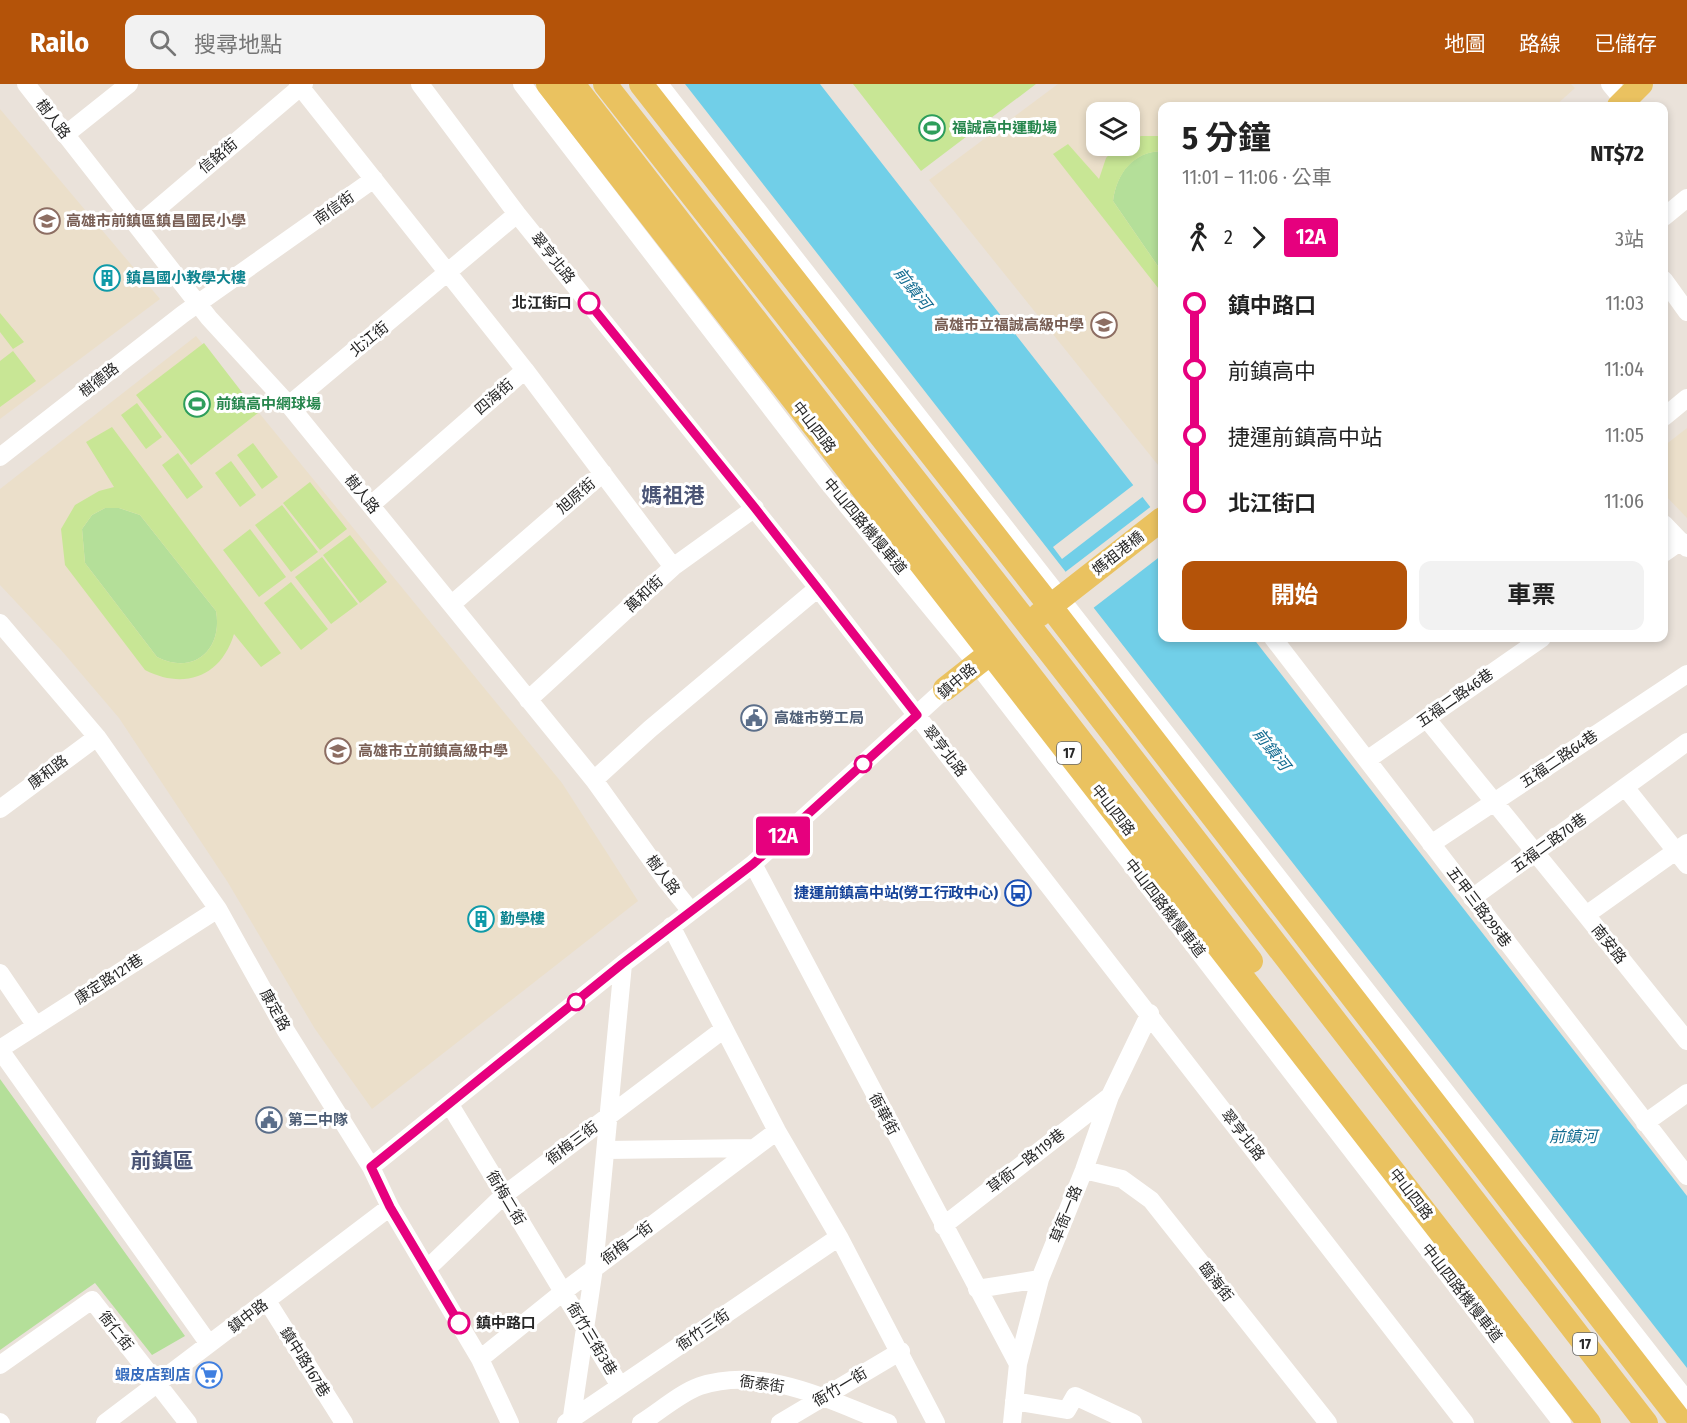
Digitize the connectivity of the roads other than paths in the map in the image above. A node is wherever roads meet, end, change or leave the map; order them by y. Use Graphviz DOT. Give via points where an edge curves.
graph roads {
  1 [pos="26,84"];
  2 [pos="129,84"];
  3 [pos="420,84"];
  4 [pos="522,84"];
  5 [pos="548,84"];
  6 [pos="573,84"];
  7 [pos="605,84"];
  8 [pos="641,84"];
  9 [pos="659,84"];
  10 [pos="1641,84"];
  11 [pos="300,85"];
  12 [pos="1618,97"];
  13 [pos="65,135"];
  14 [pos="374,179"];
  15 [pos="1687,198"];
  16 [pos="517,214"];
  17 [pos="1668,214"];
  18 [pos="136,226"];
  19 [pos="450,273"];
  20 [pos="1668,284"];
  21 [pos="198,304"];
  22 [pos="1685,304"];
  23 [pos="525,370"];
  24 [pos="1687,398"];
  25 [pos="289,405"];
  26 [pos="1668,414"];
  27 [pos="0,457"];
  28 [pos="603,473"];
  29 [pos="371,505"];
  30 [pos="755,508"];
  31 [pos="1158,522"];
  32 [pos="1668,528"];
  33 [pos="1684,545"];
  34 [pos="1668,552"];
  35 [pos="673,567"];
  36 [pos="818,588"];
  37 [pos="1061,598"];
  38 [pos="452,604"];
  39 [pos="1028,624"];
  40 [pos="4,635"];
  41 [pos="1276,642"];
  42 [pos="1536,642"];
  43 [pos="991,653"];
  44 [pos="1687,674"];
  45 [pos="945,690"];
  46 [pos="528,700"];
  47 [pos="917,715"];
  48 [pos="1426,718"];
  49 [pos="98,737"];
  50 [pos="1687,742"];
  51 [pos="1367,760"];
  52 [pos="594,780"];
  53 [pos="1625,787"];
  54 [pos="1494,803"];
  55 [pos="0,808"];
  56 [pos="1431,844"];
  57 [pos="1536,853"];
  58 [pos="1683,853"];
  59 [pos="753,864"];
  60 [pos="1472,898"];
  61 [pos="218,909"];
  62 [pos="690,910"];
  63 [pos="1586,915"];
  64 [pos="671,926"];
  65 [pos="622,964"];
  66 [pos="0,973"];
  67 [pos="1150,1013"];
  68 [pos="36,1026"];
  69 [pos="724,1029"];
  70 [pos="1687,1041"];
  71 [pos="0,1049"];
  72 [pos="1687,1093"];
  73 [pos="1110,1096"];
  74 [pos="450,1105"];
  75 [pos="610,1114"];
  76 [pos="1646,1123"];
  77 [pos="777,1131"];
  78 [pos="754,1148"];
  79 [pos="606,1150"];
  80 [pos="371,1167"];
  81 [pos="1084,1170"];
  82 [pos="1687,1176"];
  83 [pos="504,1195"];
  84 [pos="390,1207"];
  85 [pos="943,1226"];
  86 [pos="839,1237"];
  87 [pos="428,1268"];
  88 [pos="594,1268"];
  89 [pos="1040,1279"];
  90 [pos="977,1289"];
  91 [pos="563,1292"];
  92 [pos="1464,1296"];
  93 [pos="267,1301"];
  94 [pos="586,1329"];
  95 [pos="209,1344"];
  96 [pos="901,1352"];
  97 [pos="480,1359"];
  98 [pos="1018,1364"];
  99 [pos="0,1365"];
  100 [pos="157,1383"];
  101 [pos="620,1386"];
  102 [pos="1682,1395"];
  103 [pos="825,1396"];
  104 [pos="1014,1401"];
  105 [pos="1687,1408"];
  106 [pos="569,1422"];
  107 [pos="105,1423"];
  108 [pos="188,1423"];
  109 [pos="344,1423"];
  110 [pos="510,1423"];
  111 [pos="642,1423"];
  112 [pos="780,1423"];
  113 [pos="886,1423"];
  114 [pos="936,1423"];
  115 [pos="1011,1423"];
  116 [pos="1133,1423"];
  117 [pos="1328,1423"];
  118 [pos="1465,1423"];
  119 [pos="1562,1423"];
  120 [pos="1572,1423"];
  121 [pos="1589,1423"];
  122 [pos="1608,1423"];
  123 [pos="1646,1423"];
  124 [pos="1682,1423"];
  1 -- 13 [label="street, 樹人路"];
  2 -- 13 [label="street"];
  3 -- 16 [label="street, 翠亨北路"];
  4 -- 43 [label="street, 中山四路機慢車道" via="827,481"];
  5 -- 43 [label="main road, 中山四路 / 17"];
  6 -- 43 [label="main road, 中山四路 / 17"];
  7 -- 39 [label="main road, 17"];
  8 -- 37 [label="main road, 17"];
  9 -- 37 [label="street"];
  10 -- 12 [label="main road"];
  11 -- 14 [label="street"];
  11 -- 18 [label="street, 信銘街"];
  13 -- 18 [label="street, 樹人路"];
  14 -- 19 [label="street"];
  14 -- 21 [label="street, 南信街"];
  15 -- 17 [label="street"];
  16 -- 19 [label="street, 北江街"];
  16 -- 30 [label="street, 翠亨北路"];
  18 -- 21 [label="street, 樹人路"];
  19 -- 23 [label="street, 四海街"];
  19 -- 25 [label="street, 北江街"];
  20 -- 22 [label="street"];
  21 -- 25 [label="street, 樹人路"];
  21 -- 27 [label="street, 樹德路"];
  23 -- 28 [label="street, 旭原街"];
  23 -- 29 [label="street, 四海街"];
  24 -- 26 [label="street"];
  25 -- 29 [label="street, 樹人路"];
  28 -- 35 [label="street, 萬和街"];
  28 -- 38 [label="street, 旭原街"];
  29 -- 38 [label="street, 樹人路"];
  30 -- 35 [label="street"];
  30 -- 36 [label="street, 翠亨北路"];
  31 -- 37 [label="main road, 媽祖港橋"];
  32 -- 33 [label="street"];
  33 -- 34 [label="street"];
  35 -- 46 [label="street, 萬和街"];
  36 -- 47 [label="street, 翠亨北路"];
  36 -- 52 [label="street"];
  37 -- 39 [label="main road, 鎮中路"];
  37 -- 102 [label="street"];
  37 -- 124 [label="main road, 17"];
  38 -- 46 [label="street, 樹人路"];
  39 -- 43 [label="main road, 鎮中路"];
  39 -- 123 [label="main road, 17"];
  40 -- 49 [label="street, 康定路"];
  41 -- 51 [label="street, 五甲三路295巷"];
  42 -- 48 [label="street, 五福二路46巷"];
  43 -- 45 [label="main road, 鎮中路"];
  43 -- 92 [label="street, 中山四路機慢車道"];
  43 -- 121 [label="main road, 中山四路 / 17"];
  43 -- 122 [label="main road, 中山四路 / 17"];
  44 -- 54 [label="street, 五福二路64巷"];
  45 -- 47 [label="street, 鎮中路"];
  46 -- 52 [label="street, 樹人路"];
  47 -- 59 [label="street, 鎮中路"];
  47 -- 67 [label="street, 翠亨北路"];
  48 -- 51 [label="street, 五福二路46巷"];
  48 -- 54 [label="street"];
  49 -- 55 [label="street, 康和路"];
  49 -- 61 [label="street, 康定路"];
  50 -- 53 [label="street, 五福二路70巷"];
  51 -- 56 [label="street, 五甲三路295巷"];
  52 -- 62 [label="street, 樹人路"];
  53 -- 57 [label="street, 五福二路70巷"];
  53 -- 58 [label="street"];
  54 -- 56 [label="street, 五福二路64巷"];
  54 -- 57 [label="street"];
  56 -- 60 [label="street, 五甲三路295巷"];
  57 -- 60 [label="street, 五福二路70巷"];
  57 -- 63 [label="street"];
  58 -- 63 [label="street, 南安路"];
  59 -- 62 [label="street, 鎮中路"];
  59 -- 85 [label="street, 衙華街"];
  60 -- 76 [label="street, 五甲三路295巷"];
  61 -- 68 [label="street, 康定路121巷"];
  61 -- 80 [label="street, 康定路" via="286,1031"];
  62 -- 64 [label="street, 鎮中路"];
  63 -- 70 [label="street, 南安路"];
  64 -- 65 [label="street, 鎮中路"];
  64 -- 69 [label="street"];
  65 -- 74 [label="street, 鎮中路"];
  65 -- 75 [label="street"];
  66 -- 68 [label="street"];
  67 -- 73 [label="street, 草衙一路"];
  67 -- 118 [label="street, 翠亨北路"];
  68 -- 71 [label="street, 康定路121巷"];
  69 -- 75 [label="street, 衙梅三街"];
  69 -- 77 [label="street"];
  71 -- 95 [label="street"];
  72 -- 76 [label="street"];
  73 -- 81 [label="street, 草衙一路"];
  73 -- 85 [label="street, 草衙一路119巷"];
  74 -- 80 [label="street, 鎮中路"];
  74 -- 83 [label="street, 衙梅二街"];
  75 -- 79 [label="street"];
  75 -- 83 [label="street, 衙梅三街"];
  76 -- 82 [label="street, 五甲三路295巷"];
  77 -- 78 [label="street, 衙梅一街"];
  77 -- 86 [label="street"];
  78 -- 79 [label="street"];
  78 -- 88 [label="street, 衙梅一街"];
  79 -- 88 [label="street"];
  80 -- 84 [label="street, 康定路"];
  81 -- 89 [label="street, 草衙一路"];
  81 -- 117 [label="street, 臨海街" via="1122,1179 1151,1200"];
  83 -- 87 [label="street, 衙梅三街"];
  83 -- 91 [label="street, 衙梅二街"];
  84 -- 87 [label="street, 康定路"];
  84 -- 93 [label="street, 鎮中路"];
  85 -- 90 [label="street, 衙華街"];
  86 -- 96 [label="street"];
  86 -- 101 [label="street, 衙竹三街"];
  87 -- 97 [label="street, 康定路"];
  88 -- 91 [label="street, 衙梅一街"];
  88 -- 94 [label="street"];
  89 -- 90 [label="street"];
  89 -- 98 [label="street, 草衙一路"];
  90 -- 98 [label="street, 衙華街"];
  91 -- 94 [label="street, 衙竹三街3巷"];
  91 -- 97 [label="street, 衙梅一街"];
  92 -- 119 [label="street, 中山四路機慢車道"];
  92 -- 120 [label="street" via="1510,1343"];
  93 -- 95 [label="street, 鎮中路"];
  93 -- 109 [label="street, 鎮中路167巷"];
  94 -- 101 [label="street, 衙竹三街3巷"];
  94 -- 106 [label="street"];
  95 -- 100 [label="street, 鎮中路"];
  96 -- 103 [label="street, 衙竹一街"];
  96 -- 114 [label="street"];
  97 -- 110 [label="street, 康定路"];
  98 -- 104 [label="street, 草衙一路"];
  99 -- 100 [label="street, 衙仁街" via="92,1300"];
  100 -- 107 [label="street, 鎮中路"];
  100 -- 108 [label="street, 衙仁街"];
  101 -- 106 [label="street, 衙竹三街"];
  102 -- 105 [label="street"];
  103 -- 111 [label="street, 衙泰街" via="735,1380 699,1386"];
  103 -- 112 [label="street, 衙竹一街"];
  103 -- 113 [label="street, 衙泰街"];
  104 -- 115 [label="street, 草衙一路"];
  104 -- 116 [label="street" via="1067,1410 1075,1396"];
}
